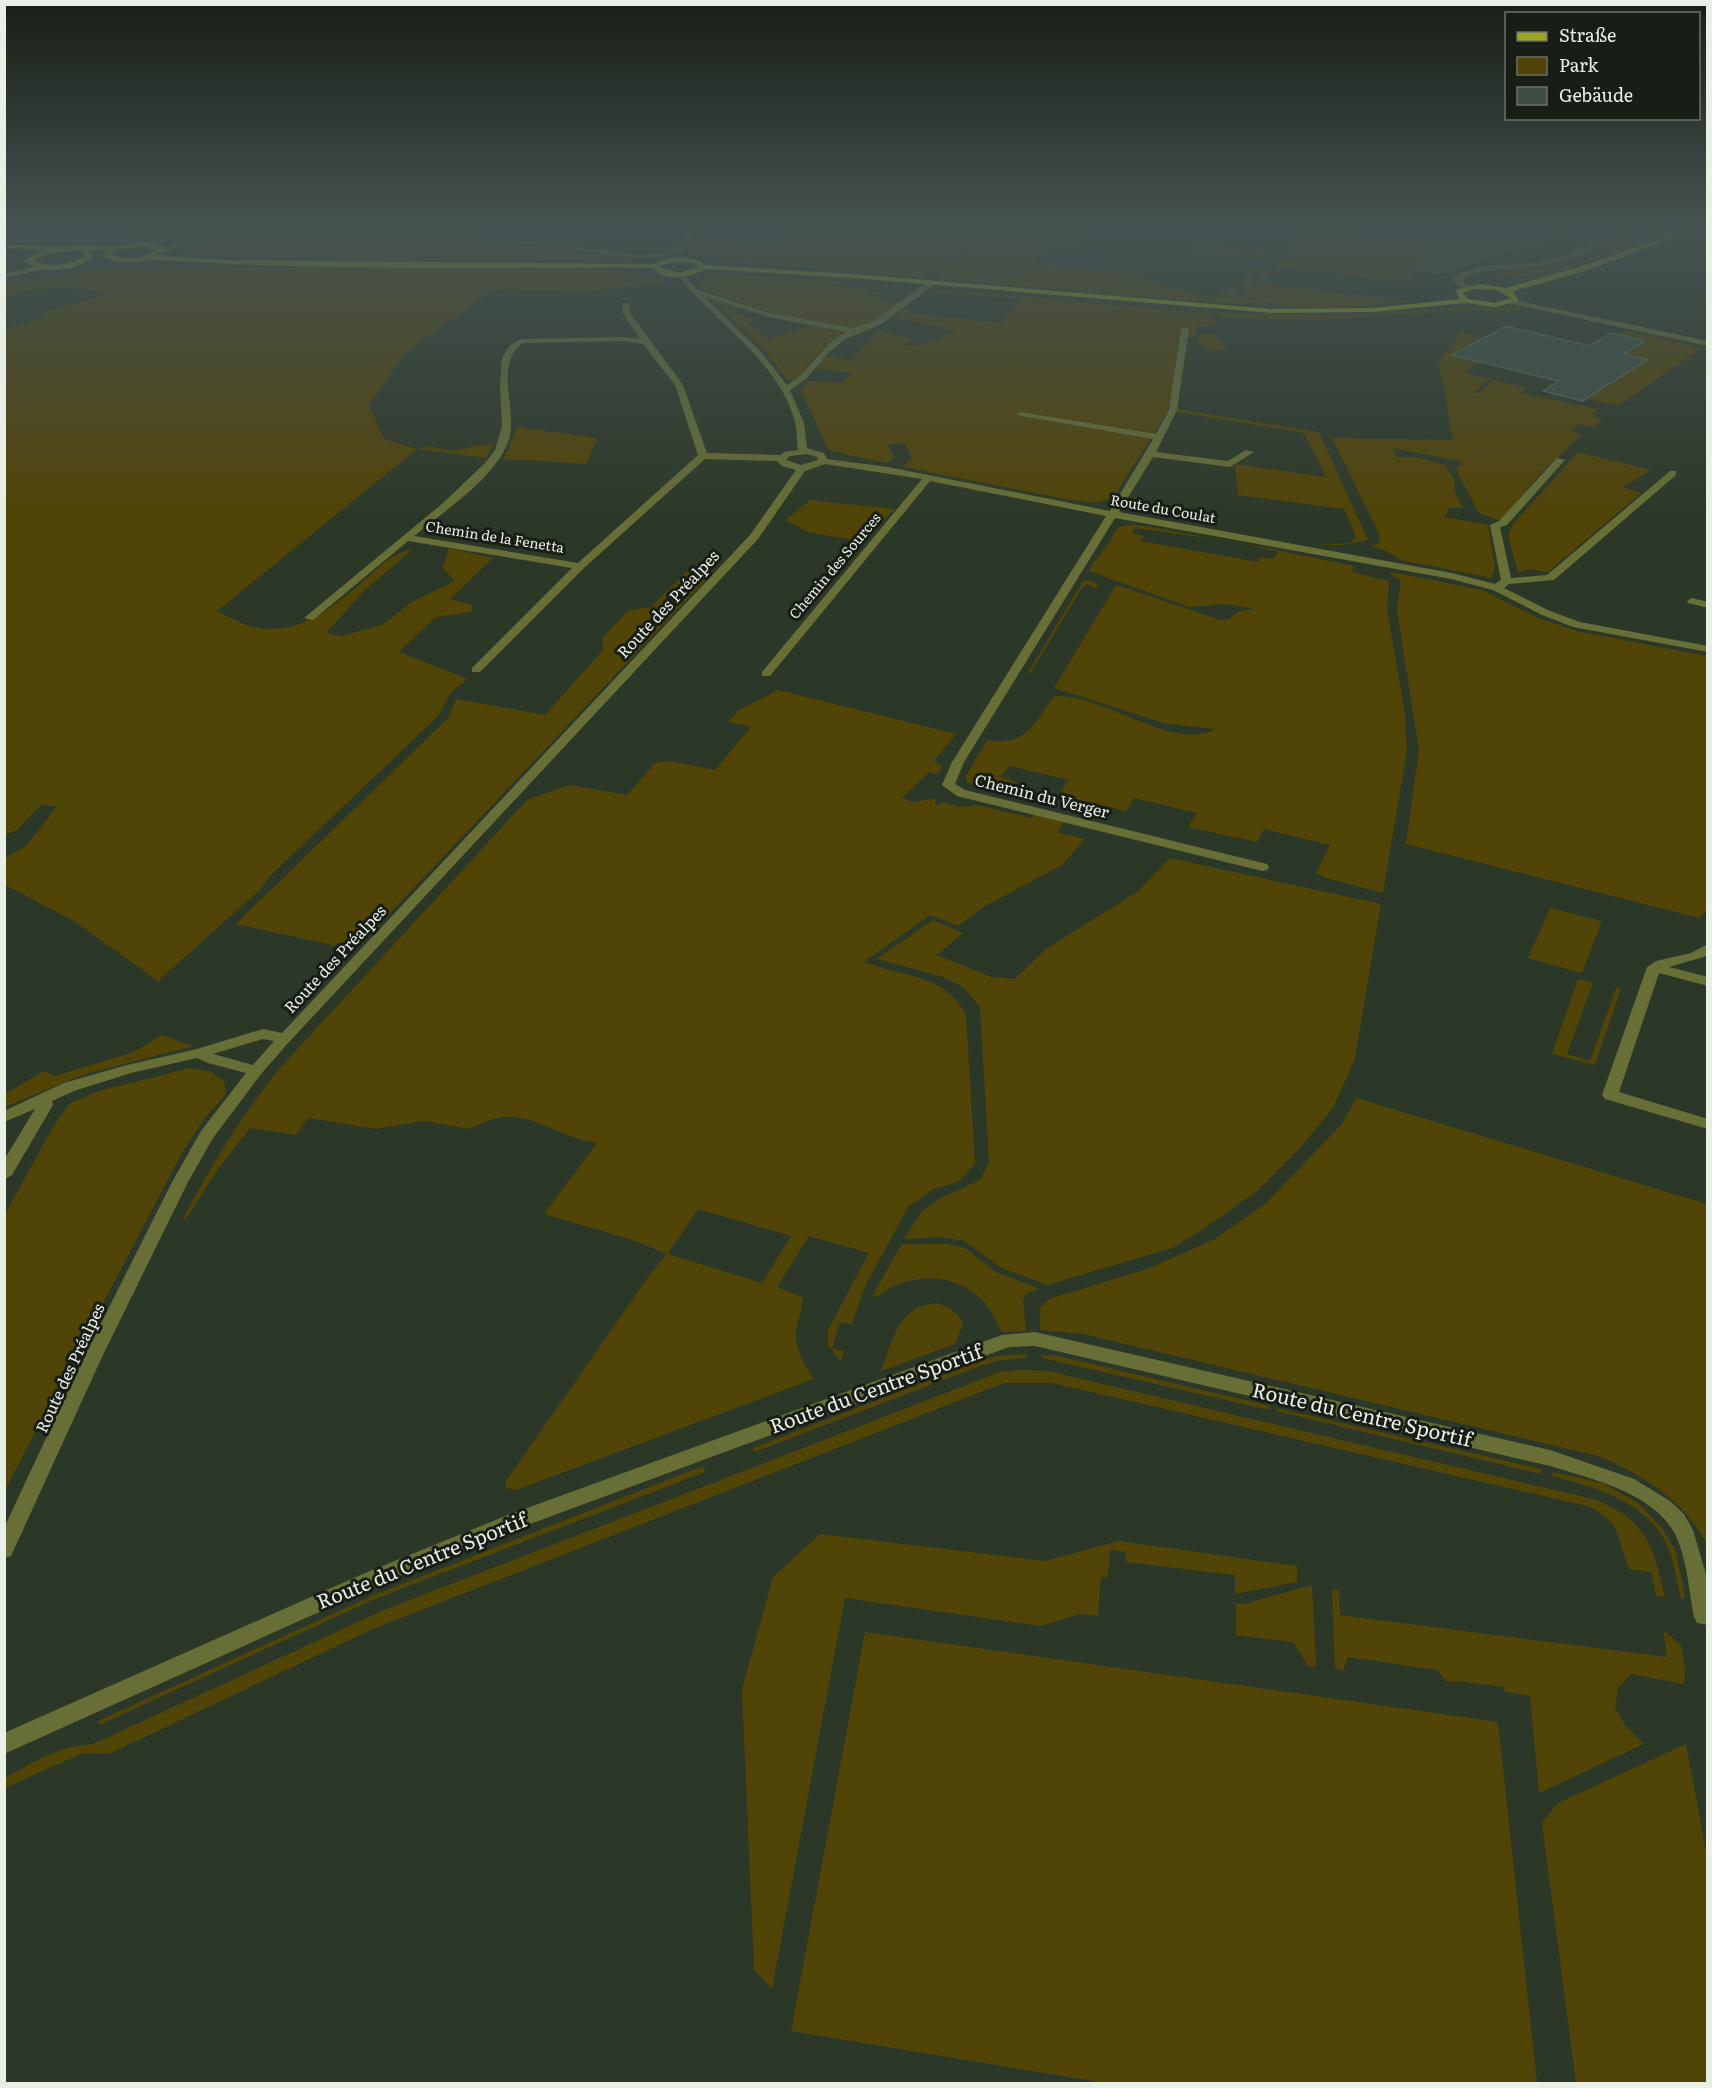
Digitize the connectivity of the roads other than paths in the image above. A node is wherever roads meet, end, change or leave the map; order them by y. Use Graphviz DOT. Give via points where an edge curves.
graph roads {
  1 [pos="633,323"];
  2 [pos="729,323"];
  3 [pos="814,323"];
  4 [pos="876,323"];
  5 [pos="1613,323"];
  6 [pos="1185,329"];
  7 [pos="854,331"];
  8 [pos="646,342"];
  9 [pos="1707,344"];
  10 [pos="786,389"];
  11 [pos="1020,415"];
  12 [pos="1158,437"];
  13 [pos="803,451"];
  14 [pos="1249,452"];
  15 [pos="1150,454"];
  16 [pos="704,456"];
  17 [pos="781,458"];
  18 [pos="1560,460"];
  19 [pos="823,461"];
  20 [pos="802,468"];
  21 [pos="1673,473"];
  22 [pos="928,478"];
  23 [pos="1112,514"];
  24 [pos="406,538"];
  25 [pos="580,566"];
  26 [pos="1501,584"];
  27 [pos="1692,602"];
  28 [pos="1707,605"];
  29 [pos="309,618"];
  30 [pos="1707,649"];
  31 [pos="476,669"];
  32 [pos="766,674"];
  33 [pos="1262,867"];
  34 [pos="1707,948"];
  35 [pos="1654,967"];
  36 [pos="1707,982"];
  37 [pos="285,1038"];
  38 [pos="199,1053"];
  39 [pos="256,1071"];
  40 [pos="43,1097"];
  41 [pos="4,1117"];
  42 [pos="1707,1125"];
  43 [pos="4,1175"];
  44 [pos="4,1550"];
  45 [pos="1704,1617"];
  46 [pos="4,1744"];
  1 -- 8 [label="street"];
  2 -- 10 [label="street" via="756,350"];
  3 -- 7 [label="street"];
  4 -- 7 [label="street"];
  5 -- 9 [label="street"];
  6 -- 12 [label="street" via="1173,410"];
  7 -- 10 [label="street" via="825,349 798,384"];
  8 -- 16 [label="street" via="679,385"];
  8 -- 24 [label="street, Chemin de la Fenetta" via="546,340 512,345 504,357 506,438 475,478"];
  10 -- 13 [label="street" via="800,415"];
  11 -- 12 [label="street"];
  12 -- 15 [label="street"];
  13 -- 17 [label="street"];
  13 -- 19 [label="street" via="818,453"];
  14 -- 15 [label="street" via="1230,464"];
  15 -- 23 [label="street"];
  16 -- 17 [label="street"];
  16 -- 25 [label="street, Chemin de la Fenetta"];
  17 -- 20 [label="street" via="788,465"];
  18 -- 26 [label="street" via="1503,523 1495,525"];
  19 -- 20 [label="street"];
  19 -- 22 [label="street, Route du Coulat"];
  20 -- 37 [label="street, Route des Préalpes" via="754,537"];
  21 -- 26 [label="street" via="1550,578"];
  22 -- 23 [label="street, Route du Coulat"];
  22 -- 32 [label="street, Chemin des Sources"];
  23 -- 26 [label="street, Route du Coulat"];
  23 -- 33 [label="street, Chemin du Verger" via="954,768 948,785 961,793"];
  24 -- 25 [label="street, Chemin de la Fenetta"];
  24 -- 29 [label="street, Chemin de la Fenetta"];
  25 -- 31 [label="street, Chemin de la Fenetta"];
  26 -- 30 [label="street" via="1546,613 1577,625"];
  27 -- 28 [label="street"];
  34 -- 35 [label="street" via="1698,957 1669,960"];
  35 -- 36 [label="street"];
  35 -- 42 [label="street" via="1610,1095"];
  37 -- 38 [label="street" via="263,1034"];
  37 -- 39 [label="street, Route des Préalpes"];
  38 -- 39 [label="street"];
  38 -- 40 [label="street" via="128,1069"];
  39 -- 44 [label="street, Route des Préalpes" via="207,1135 180,1182"];
  40 -- 41 [label="street"];
  40 -- 43 [label="street" via="45,1105"];
  45 -- 46 [label="street, Route du Centre Sportif" via="1686,1534 1664,1506 1630,1485 1550,1458 1035,1339 1008,1340 426,1557"];
}
